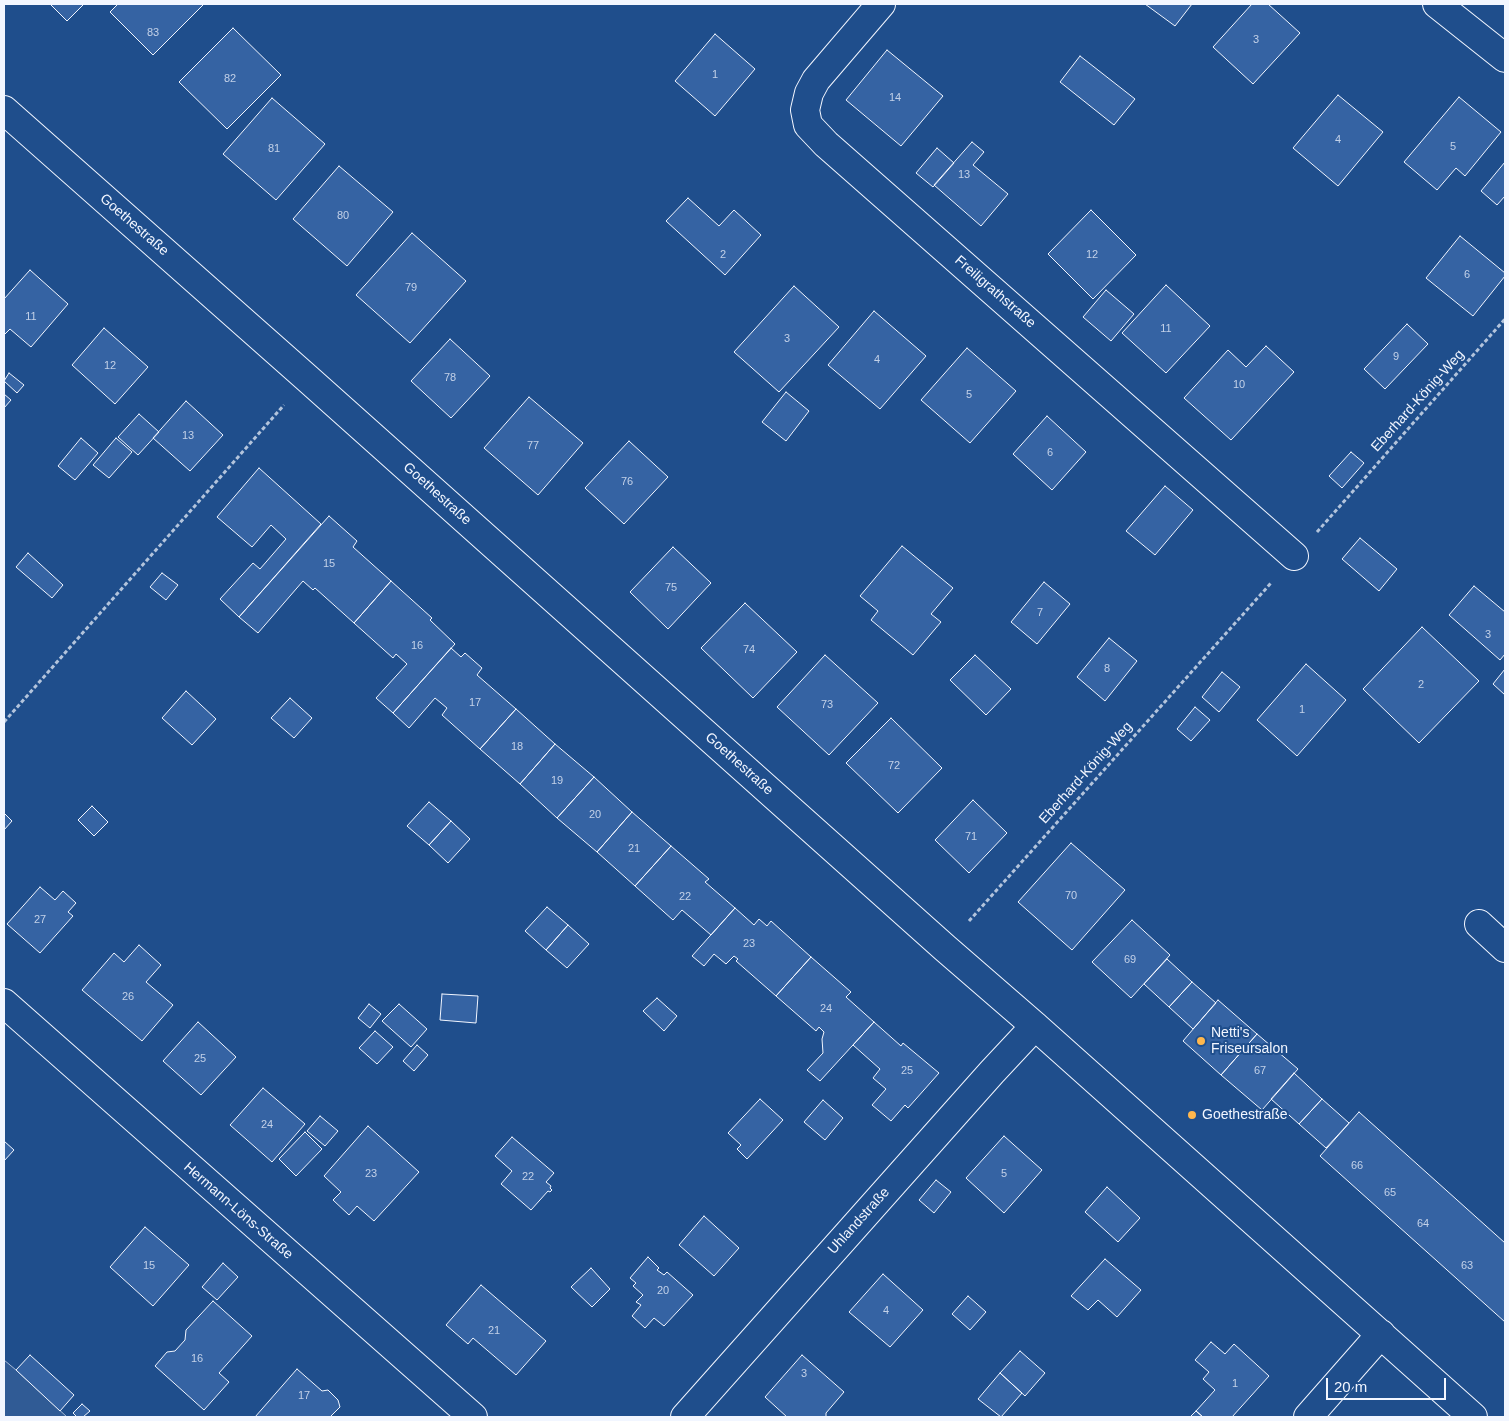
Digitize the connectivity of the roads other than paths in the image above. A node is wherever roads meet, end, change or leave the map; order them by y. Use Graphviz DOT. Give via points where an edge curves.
graph roads {
  1 [pos="881,4"];
  2 [pos="1438,4"];
  3 [pos="1505,58"];
  4 [pos="4,110"];
  5 [pos="1294,556"];
  6 [pos="1479,924"];
  7 [pos="1505,948"];
  8 [pos="4,1003"];
  9 [pos="1035,1026"];
  10 [pos="1381,1334"];
  11 [pos="473,1417"];
  12 [pos="684,1417"];
  13 [pos="1308,1417"];
  14 [pos="1473,1417"];
  1 -- 5 [label="street, Freiligrathstraße" via="816,80 809,93 808,125"];
  2 -- 3 [label="street"];
  4 -- 9 [label="street, Goethestraße"];
  6 -- 7 [label="street"];
  8 -- 11 [label="street, Hermann-Löns-Straße"];
  9 -- 10 [label="street, Goethestraße"];
  9 -- 12 [label="street, Uhlandstraße"];
  10 -- 13 [label="street"];
  10 -- 14 [label="street, Goethestraße"];
}
